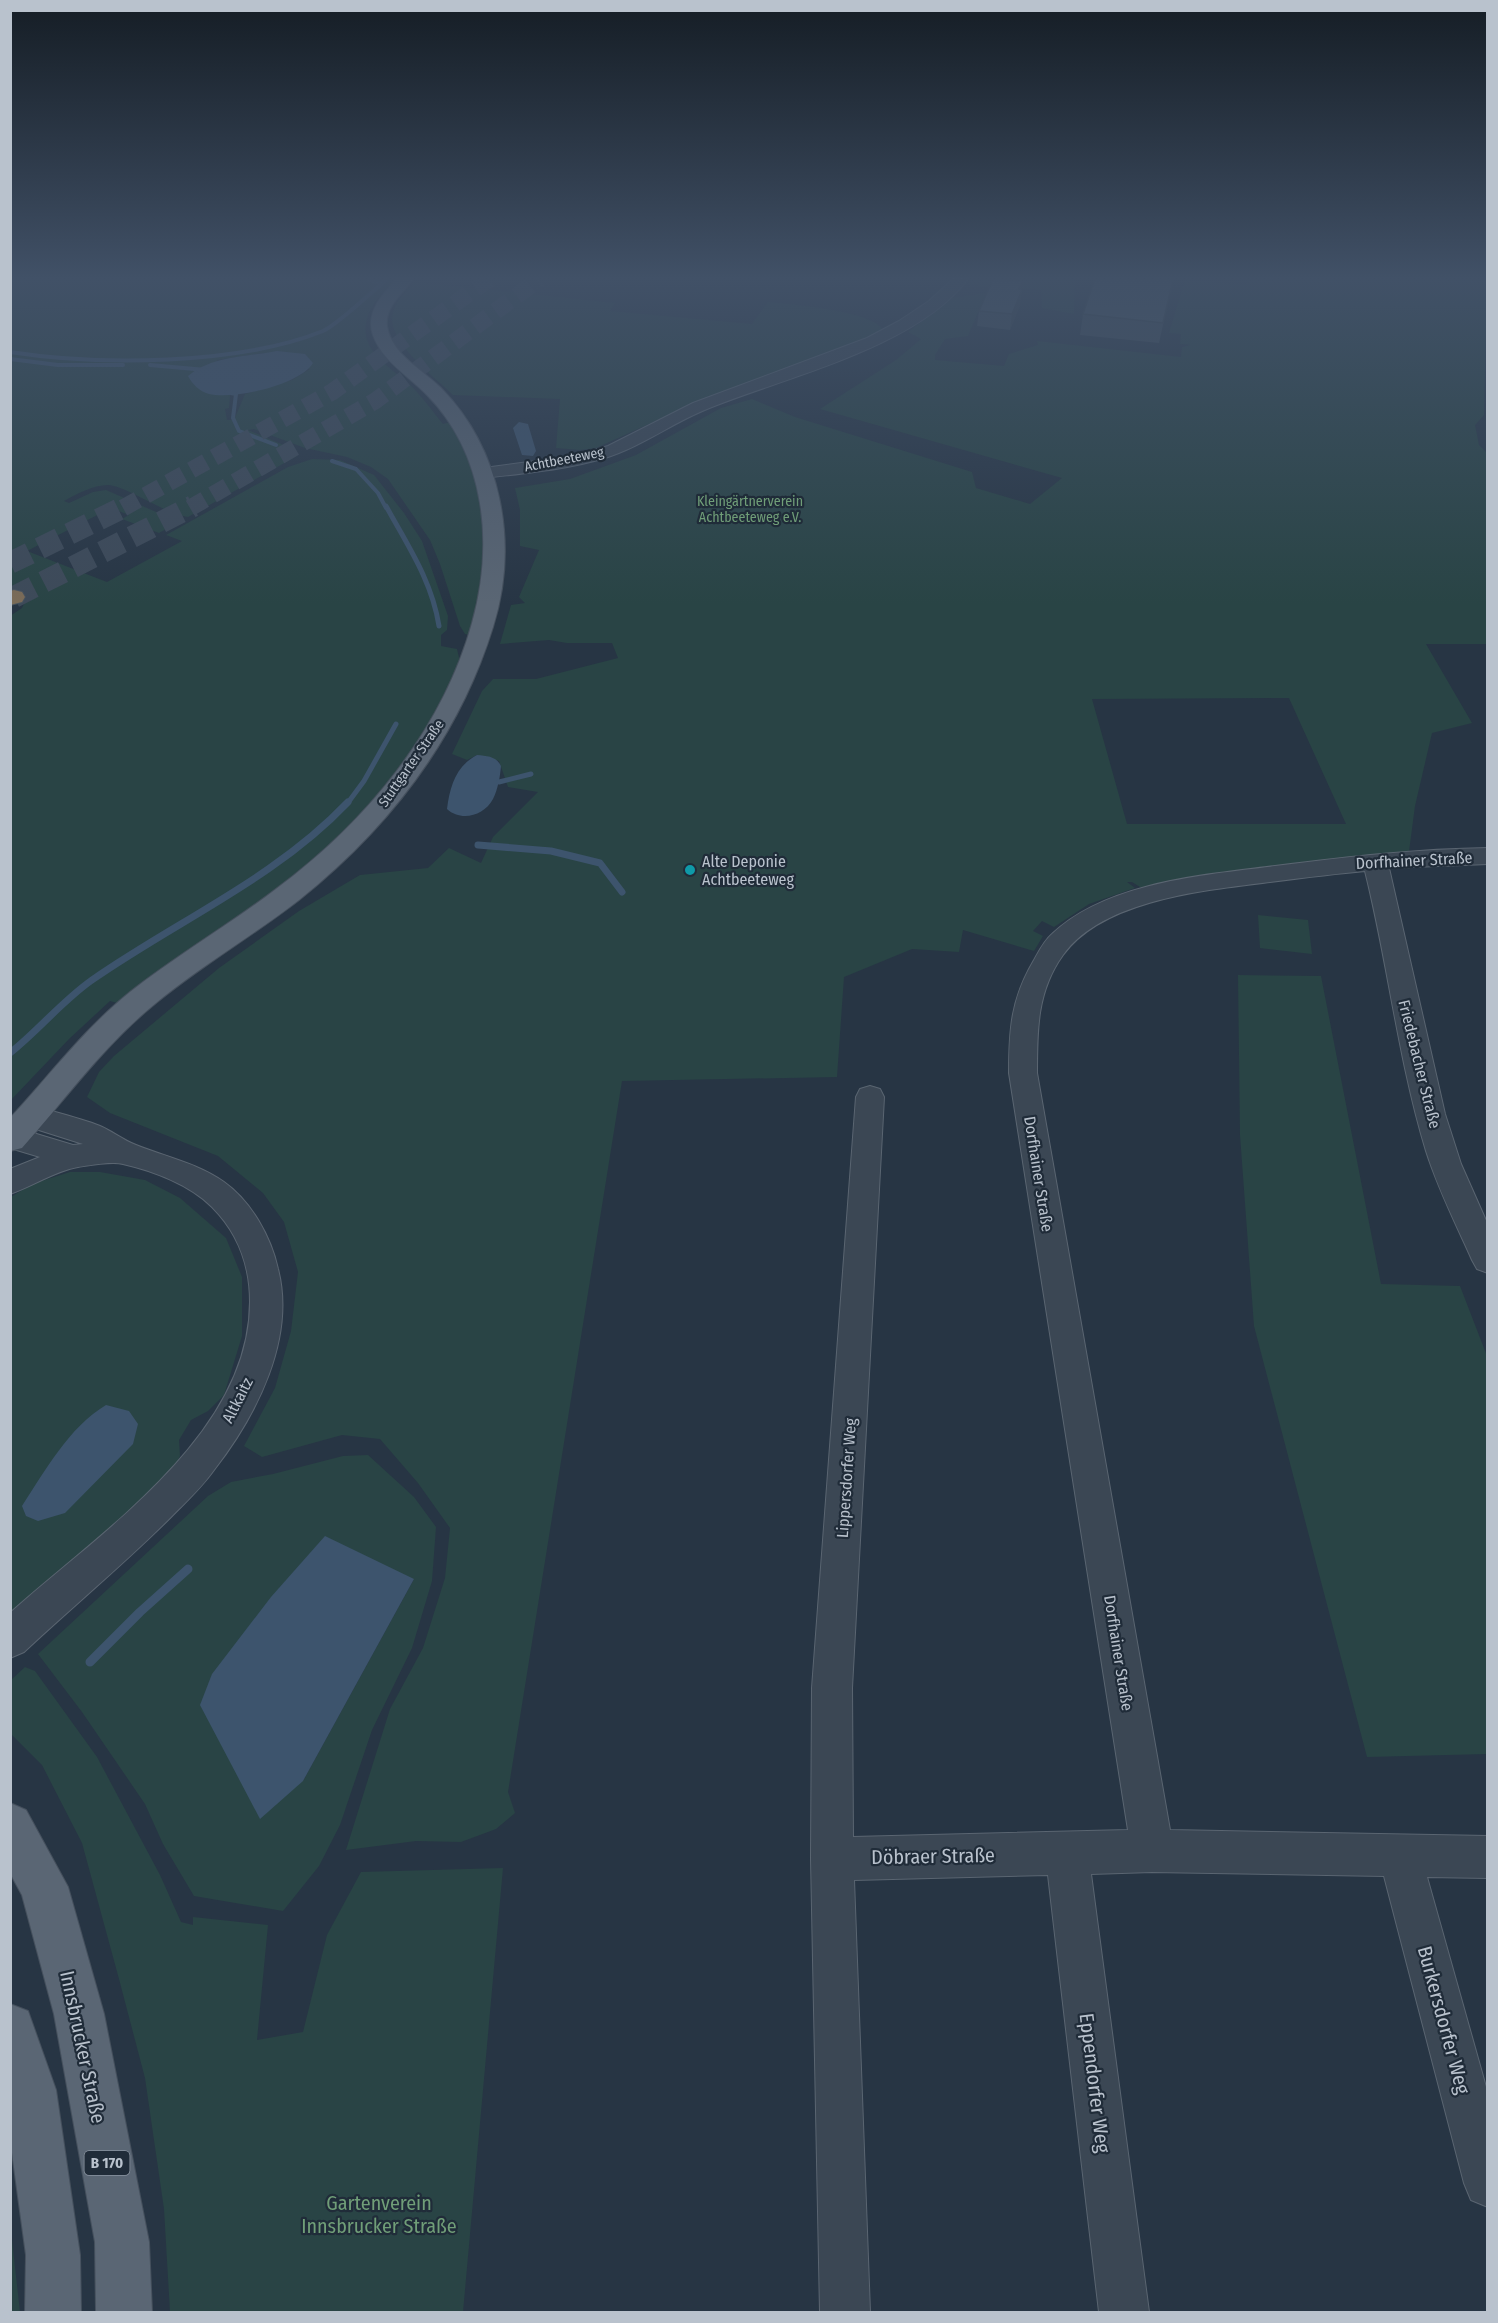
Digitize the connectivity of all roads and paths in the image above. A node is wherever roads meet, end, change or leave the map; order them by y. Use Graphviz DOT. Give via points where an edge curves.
graph roads {
  1 [pos="431,387"];
  2 [pos="748,387"];
  3 [pos="484,473"];
  4 [pos="1488,856"];
  5 [pos="1375,861"];
  6 [pos="870,1097"];
  7 [pos="16,1133"];
  8 [pos="123,1152"];
  9 [pos="73,1156"];
  10 [pos="10,1182"];
  11 [pos="1488,1260"];
  12 [pos="10,1639"];
  13 [pos="10,1826"];
  14 [pos="1152,1851"];
  15 [pos="1067,1853"];
  16 [pos="1400,1857"];
  17 [pos="1488,1857"];
  18 [pos="831,1859"];
  19 [pos="10,2029"];
  20 [pos="1488,2183"];
  21 [pos="53,2313"];
  22 [pos="124,2313"];
  23 [pos="845,2313"];
  24 [pos="1124,2313"];
  1 -- 3 [label="main road, Stuttgarter Straße" via="473,448"];
  2 -- 3 [label="street, Achtbeeteweg" via="696,407 603,454"];
  3 -- 7 [label="main road, Stuttgarter Straße" via="495,545 484,621 457,692 405,778 370,822 330,860 122,1016"];
  4 -- 5 [label="street, Dorfhainer Straße"];
  5 -- 11 [label="street, Friedebacher Straße" via="1442,1151"];
  5 -- 14 [label="street, Dorfhainer Straße" via="1204,883 1113,907 1070,931 1059,942 1043,964 1024,1016 1023,1073"];
  6 -- 18 [label="street, Lippersdorfer Weg" via="832,1688"];
  7 -- 8 [label="street, Altkaitz" via="89,1134"];
  7 -- 9 [label="street, Altkaitz"];
  8 -- 9 [label="street, Altkaitz"];
  8 -- 12 [label="street, Altkaitz" via="188,1175 216,1192 237,1215 254,1238 265,1266 267,1321 250,1379 202,1459 147,1516"];
  9 -- 10 [label="street, Altkaitz"];
  13 -- 22 [label="main road, Innsbrucker Straße / B 170" via="44,1887 79,2014 122,2242"];
  14 -- 15 [label="street, Döbraer Straße"];
  14 -- 16 [label="street, Döbraer Straße"];
  15 -- 18 [label="street, Döbraer Straße"];
  15 -- 24 [label="street, Eppendorfer Weg"];
  16 -- 17 [label="street, Döbraer Straße"];
  16 -- 20 [label="street, Burkersdorfer Weg"];
  18 -- 23 [label="street"];
  19 -- 21 [label="main road" via="30,2090 53,2255"];
}
